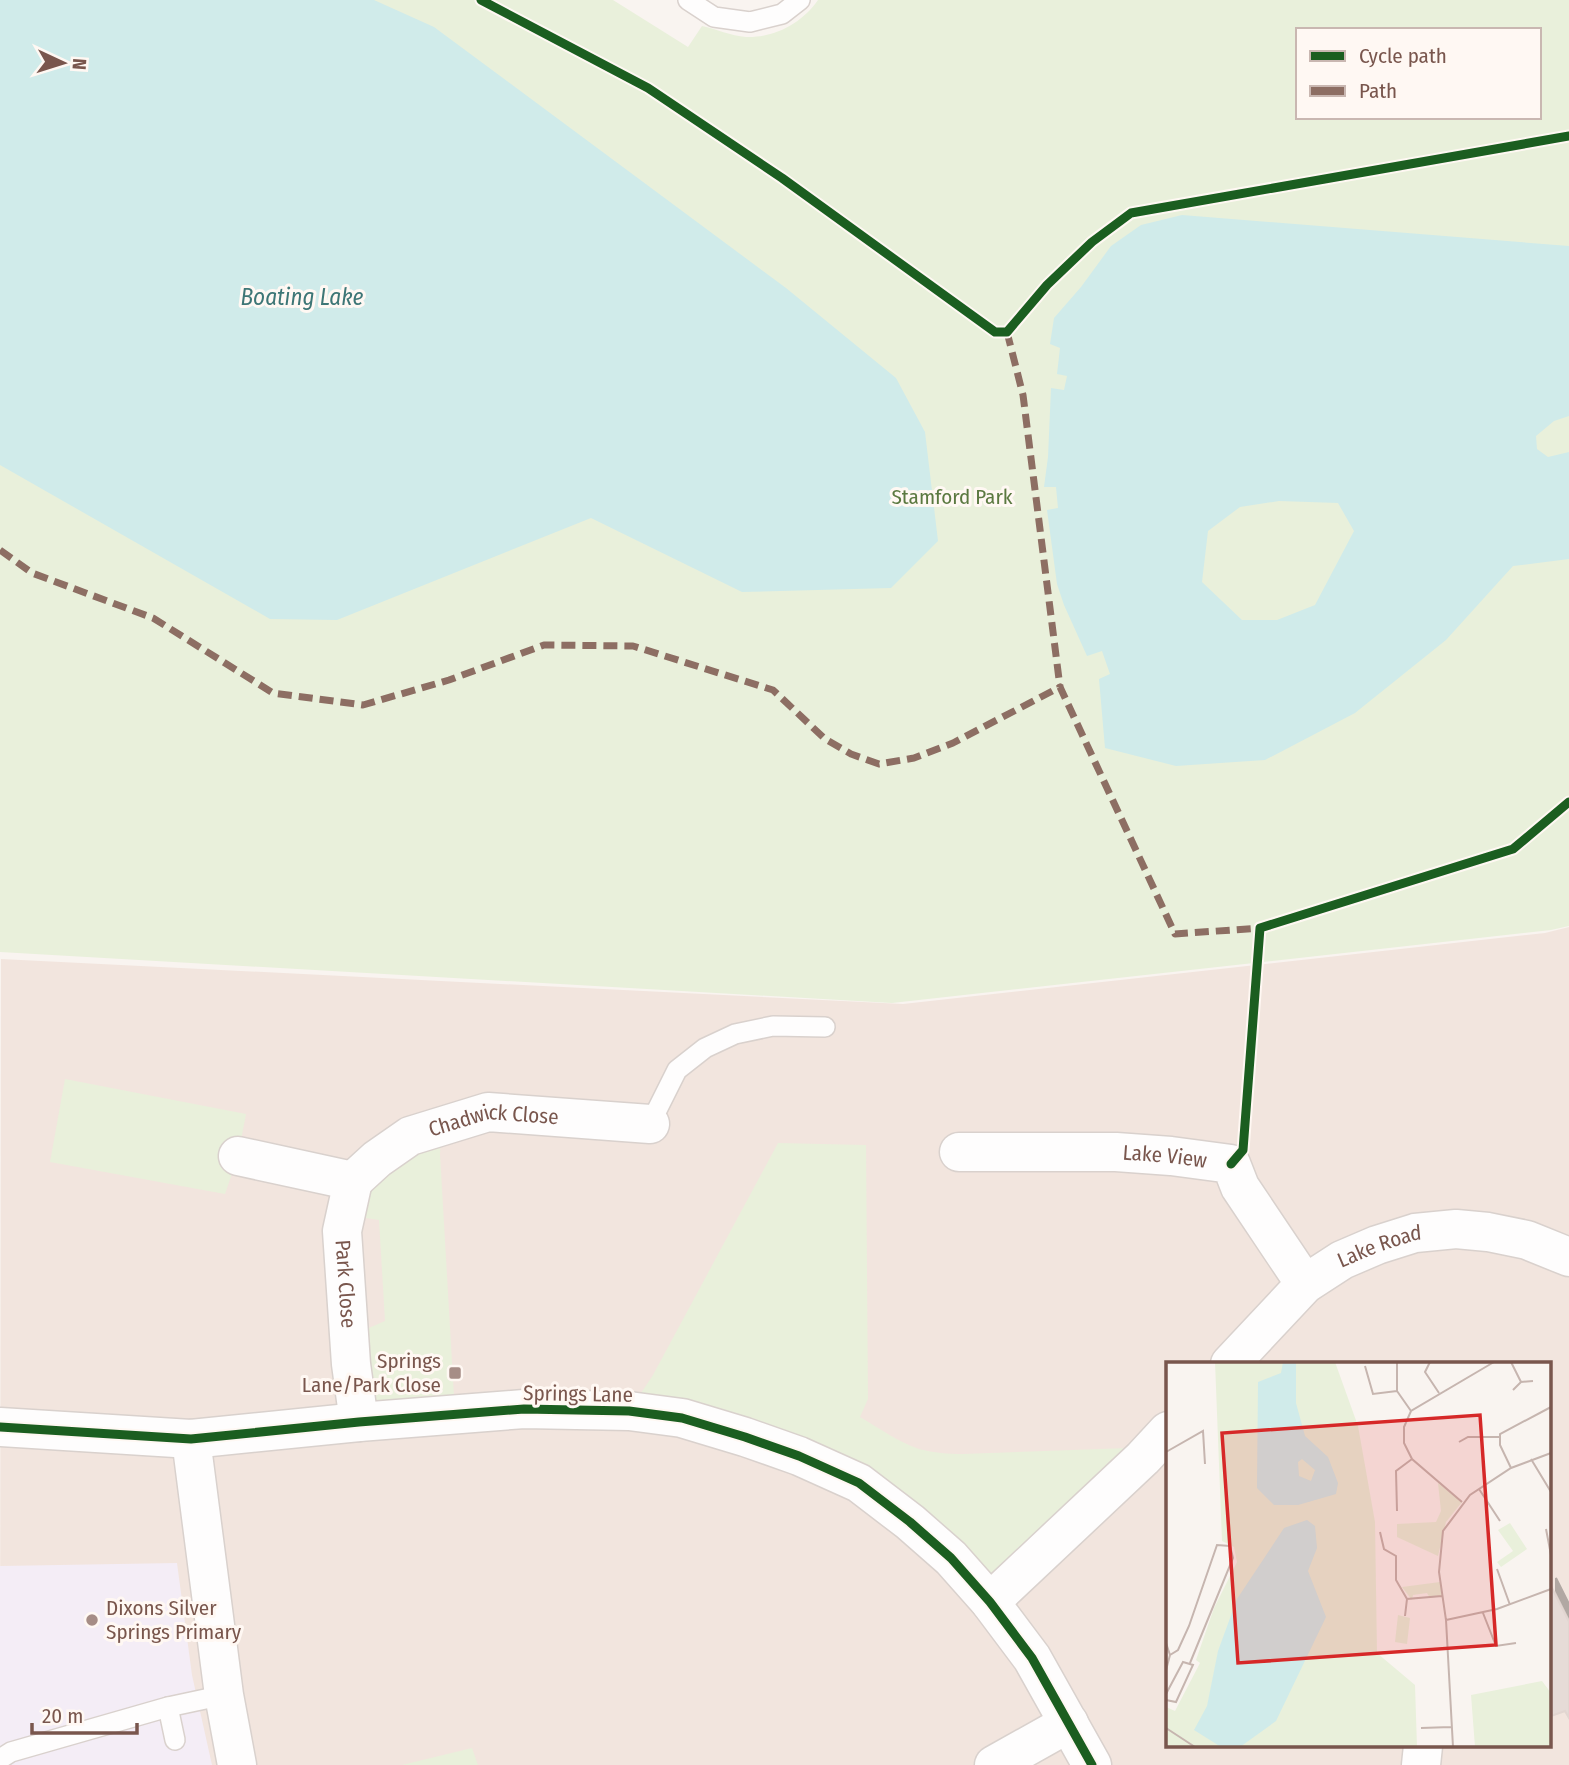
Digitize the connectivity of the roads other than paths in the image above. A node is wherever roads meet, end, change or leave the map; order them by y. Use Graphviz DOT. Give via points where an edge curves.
graph roads {
  1 [pos="688,0"];
  2 [pos="800,0"];
  3 [pos="825,1027"];
  4 [pos="650,1124"];
  5 [pos="959,1152"];
  6 [pos="238,1156"];
  7 [pos="353,1181"];
  8 [pos="1569,1257"];
  9 [pos="1305,1284"];
  10 [pos="1232,1362"];
  11 [pos="359,1422"];
  12 [pos="0,1427"];
  13 [pos="1166,1433"];
  14 [pos="191,1439"];
  15 [pos="990,1602"];
  16 [pos="224,1695"];
  17 [pos="168,1707"];
  18 [pos="1069,1723"];
  19 [pos="175,1740"];
  20 [pos="0,1759"];
  21 [pos="237,1765"];
  22 [pos="994,1765"];
  23 [pos="1092,1765"];
  1 -- 2 [label="lane" via="714,17 750,22 782,14"];
  3 -- 4 [label="lane" via="773,1026 735,1034 705,1048 677,1070"];
  4 -- 7 [label="street, Chadwick Close" via="488,1112 410,1136"];
  5 -- 9 [label="street, Lake View" via="1115,1152 1231,1164 1240,1187"];
  6 -- 7 [label="street"];
  7 -- 11 [label="street, Park Close" via="342,1231"];
  8 -- 9 [label="street, Lake Road" via="1527,1240 1488,1232 1415,1233 1342,1260"];
  9 -- 10 [label="street, Lake Road"];
  11 -- 14 [label="street, Springs Lane"];
  11 -- 15 [label="street, Springs Lane" via="524,1409 629,1411 682,1418 799,1456 859,1483 951,1558"];
  12 -- 14 [label="street, Springs Lane"];
  13 -- 15 [label="street"];
  14 -- 16 [label="street"];
  15 -- 18 [label="street, Springs Lane" via="1032,1658"];
  16 -- 17 [label="lane"];
  16 -- 21 [label="street"];
  17 -- 19 [label="lane"];
  17 -- 20 [label="lane"];
  18 -- 22 [label="street"];
  18 -- 23 [label="street, Springs Lane"];
}
